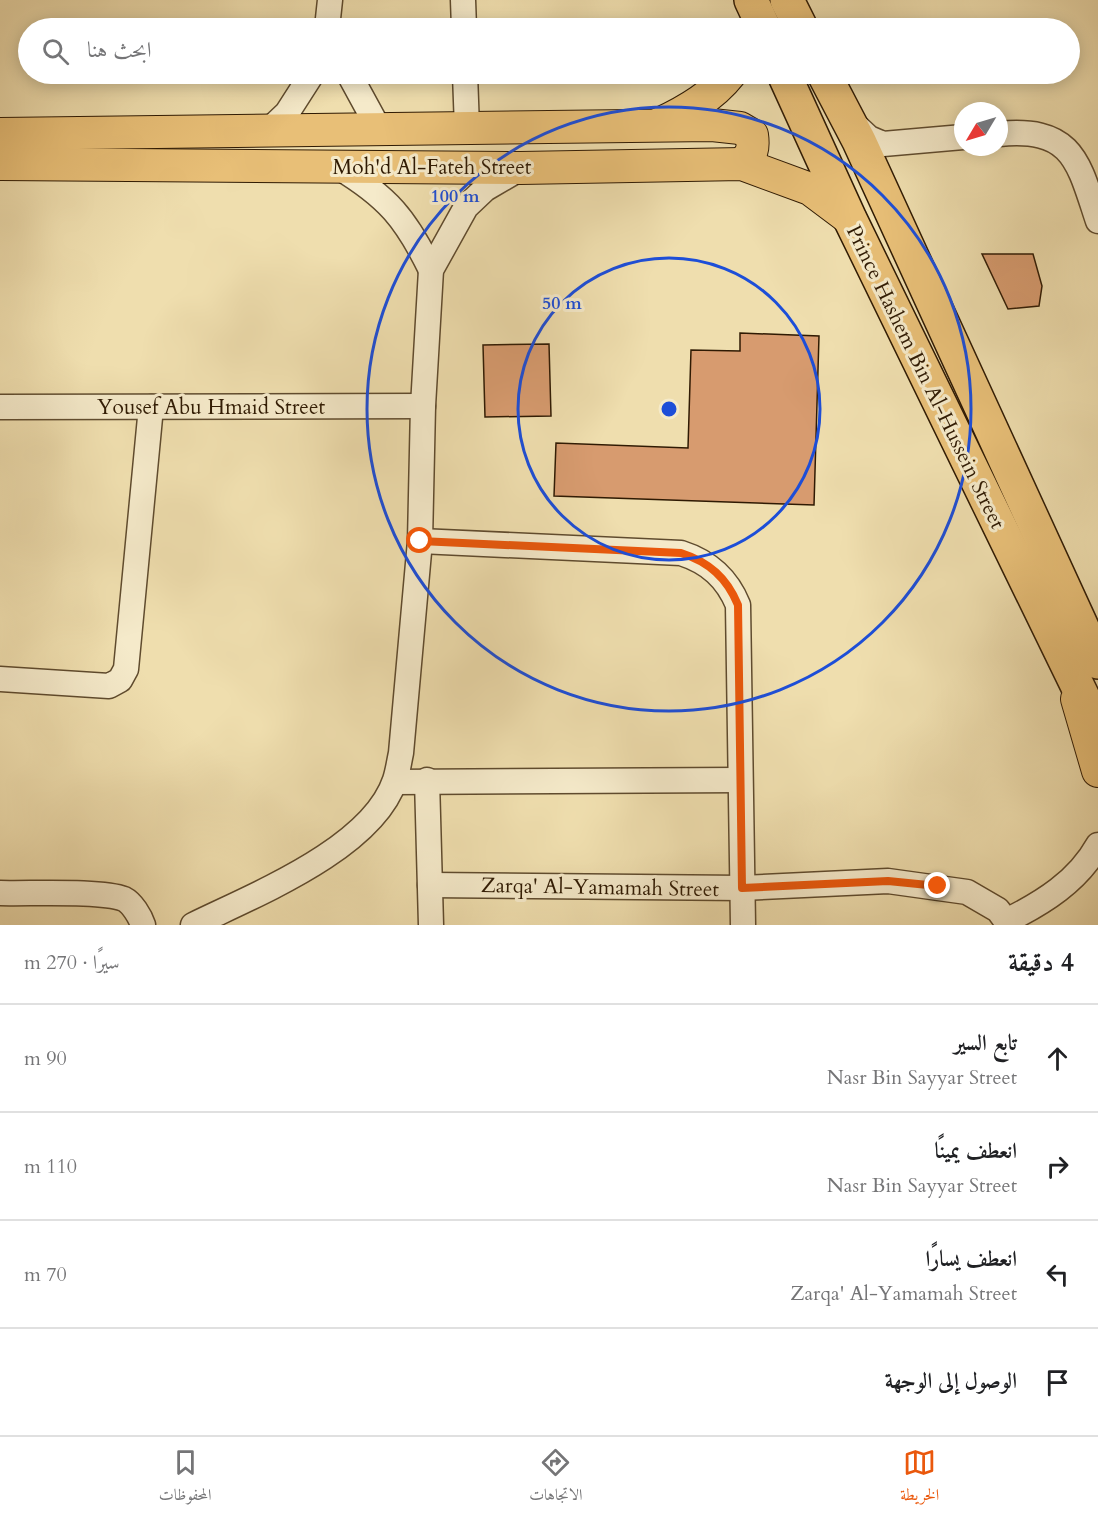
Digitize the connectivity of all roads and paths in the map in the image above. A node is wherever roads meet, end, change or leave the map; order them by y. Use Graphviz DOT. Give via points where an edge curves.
graph roads {
  1 [pos="463,0"];
  2 [pos="746,0"];
  3 [pos="751,0"];
  4 [pos="787,0"];
  5 [pos="464,18"];
  6 [pos="745,18"];
  7 [pos="759,18"];
  8 [pos="796,18"];
  9 [pos="306,84"];
  10 [pos="354,84"];
  11 [pos="465,84"];
  12 [pos="722,84"];
  13 [pos="789,84"];
  14 [pos="829,84"];
  15 [pos="844,112"];
  16 [pos="658,125"];
  17 [pos="467,128"];
  18 [pos="379,129"];
  19 [pos="267,132"];
  20 [pos="1008,133"];
  21 [pos="0,134"];
  22 [pos="954,138"];
  23 [pos="897,143"];
  24 [pos="0,164"];
  25 [pos="742,164"];
  26 [pos="338,167"];
  27 [pos="521,168"];
  28 [pos="874,175"];
  29 [pos="850,219"];
  30 [pos="1098,221"];
  31 [pos="431,270"];
  32 [pos="423,406"];
  33 [pos="0,407"];
  34 [pos="151,407"];
  35 [pos="420,541"];
  36 [pos="1087,621"];
  37 [pos="1085,670"];
  38 [pos="0,679"];
  39 [pos="1098,728"];
  40 [pos="1098,771"];
  41 [pos="427,780"];
  42 [pos="740,780"];
  43 [pos="395,782"];
  44 [pos="1098,845"];
  45 [pos="430,885"];
  46 [pos="742,888"];
  47 [pos="0,893"];
  48 [pos="1008,923"];
  49 [pos="143,925"];
  50 [pos="193,925"];
  51 [pos="431,925"];
  52 [pos="743,925"];
  1 -- 5 [label="street"];
  2 -- 6 [label="main road"];
  3 -- 7 [label="highway"];
  4 -- 8 [label="highway"];
  9 -- 19 [label="street" via="287,113"];
  10 -- 18 [label="street"];
  11 -- 17 [label="street"];
  12 -- 16 [label="main road, Moh'd Al-Fateh Street" via="685,112"];
  13 -- 29 [label="highway, Prince Hashem Bin Al-Hussein Street"];
  14 -- 15 [label="highway, Prince Hashem Bin Al-Hussein Street"];
  15 -- 23 [label="street" via="869,138 883,144"];
  15 -- 28 [label="highway, Prince Hashem Bin Al-Hussein Street"];
  16 -- 17 [label="main road, Moh'd Al-Fateh Street"];
  16 -- 25 [label="main road" via="740,128 752,135 754,146 751,156"];
  17 -- 18 [label="main road, Moh'd Al-Fateh Street"];
  18 -- 19 [label="main road, Moh'd Al-Fateh Street"];
  19 -- 21 [label="main road, Moh'd Al-Fateh Street"];
  20 -- 30 [label="street" via="1026,131 1047,136 1065,147 1080,167"];
  22 -- 23 [label="street"];
  23 -- 28 [label="street" via="877,154"];
  24 -- 26 [label="main road, Moh'd Al-Fateh Street"];
  25 -- 27 [label="main road, Moh'd Al-Fateh Street"];
  25 -- 29 [label="main road, Moh'd Al-Fateh Street" via="810,189"];
  26 -- 27 [label="main road, Moh'd Al-Fateh Street"];
  26 -- 31 [label="street" via="368,185 394,209 413,233"];
  27 -- 31 [label="street" via="485,189 466,207"];
  28 -- 36 [label="highway, Prince Hashem Bin Al-Hussein Street"];
  29 -- 37 [label="highway, Prince Hashem Bin Al-Hussein Street"];
  31 -- 32 [label="street"];
  32 -- 34 [label="street, Yousef Abu Hmaid Street"];
  32 -- 35 [label="street"];
  33 -- 34 [label="street, Yousef Abu Hmaid Street"];
  34 -- 38 [label="street" via="126,669 120,680 109,686"];
  35 -- 42 [label="street" via="681,553 700,559 732,590 738,605"];
  35 -- 43 [label="street"];
  36 -- 37 [label="highway, Prince Hashem Bin Al-Hussein Street"];
  37 -- 39 [label="highway, Prince Hashem Bin Al-Hussein Street"];
  37 -- 40 [label="main road, Prince Hashem Bin Al-Hussein Street" via="1079,714"];
  41 -- 42 [label="street"];
  41 -- 43 [label="street"];
  41 -- 45 [label="street"];
  42 -- 46 [label="street"];
  43 -- 50 [label="street" via="373,816 325,856"];
  44 -- 48 [label="street" via="1055,893"];
  45 -- 46 [label="street, Zarqa' Al-Yamamah Street"];
  45 -- 51 [label="street"];
  46 -- 48 [label="street, Zarqa' Al-Yamamah Street" via="888,881 938,886 985,900"];
  46 -- 52 [label="street"];
  47 -- 49 [label="street" via="125,899"];
}
